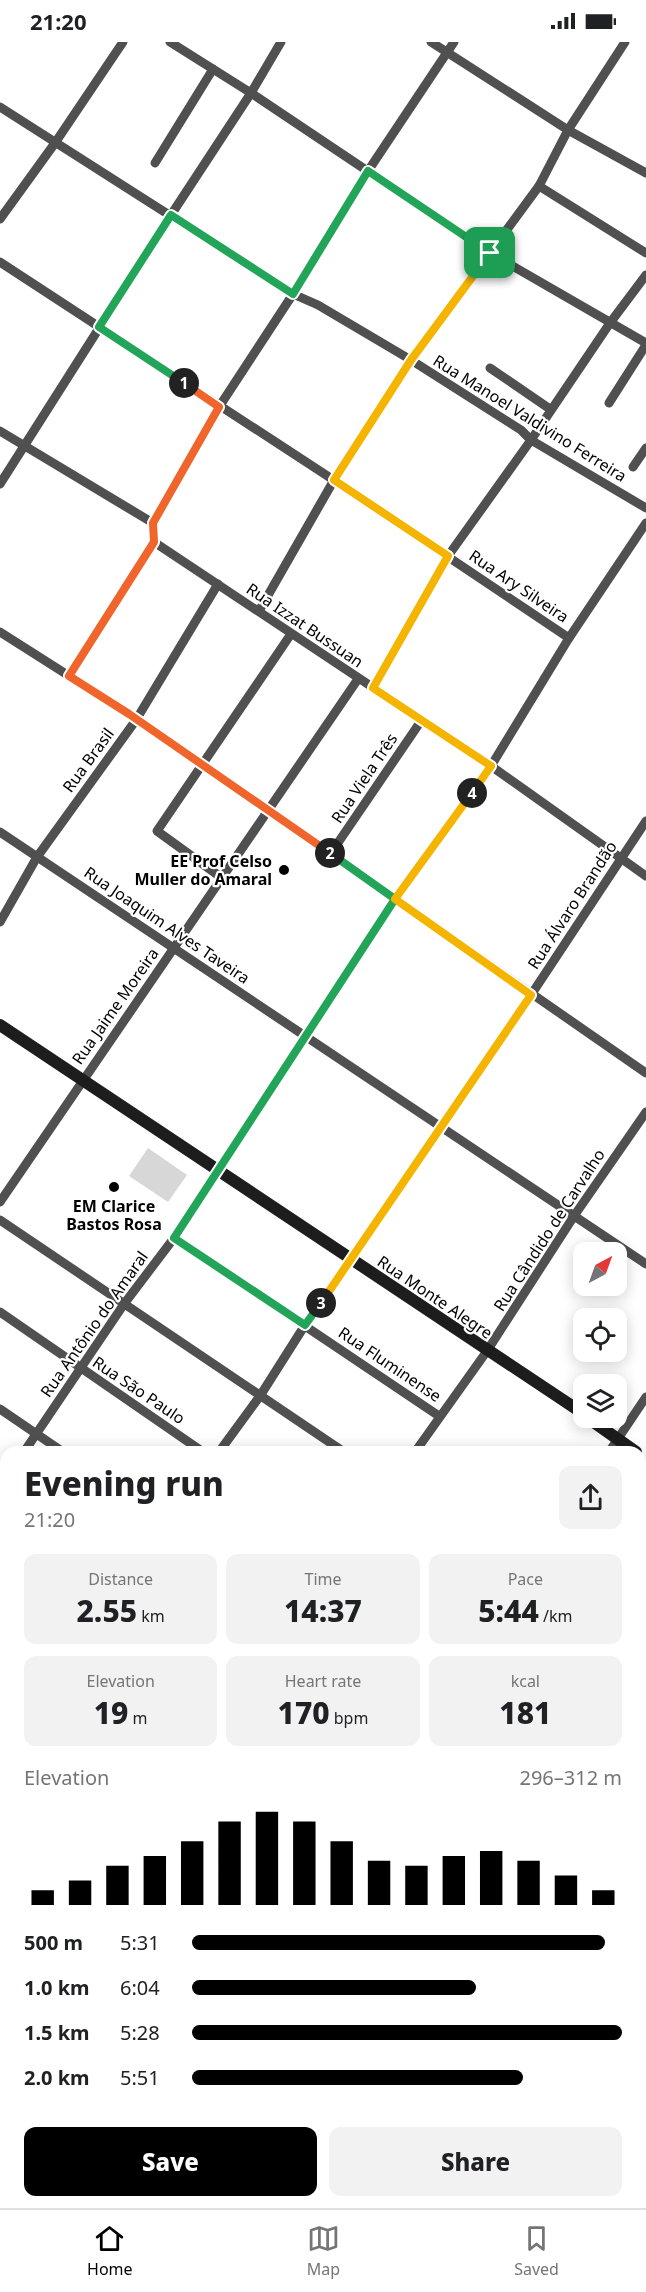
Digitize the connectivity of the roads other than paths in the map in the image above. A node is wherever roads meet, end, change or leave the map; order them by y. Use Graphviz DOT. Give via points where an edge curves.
graph roads {
  1 [pos="123,42"];
  2 [pos="170,42"];
  3 [pos="280,42"];
  4 [pos="430,42"];
  5 [pos="453,42"];
  6 [pos="625,42"];
  7 [pos="447,52"];
  8 [pos="213,69"];
  9 [pos="251,93"];
  10 [pos="0,106"];
  11 [pos="568,130"];
  12 [pos="55,143"];
  13 [pos="156,163"];
  14 [pos="368,171"];
  15 [pos="646,173"];
  16 [pos="538,186"];
  17 [pos="171,215"];
  18 [pos="0,219"];
  19 [pos="490,253"];
  20 [pos="646,253"];
  21 [pos="0,262"];
  22 [pos="646,275"];
  23 [pos="293,294"];
  24 [pos="610,323"];
  25 [pos="99,327"];
  26 [pos="646,344"];
  27 [pos="411,360"];
  28 [pos="490,368"];
  29 [pos="609,403"];
  30 [pos="219,407"];
  31 [pos="550,409"];
  32 [pos="0,430"];
  33 [pos="531,440"];
  34 [pos="24,444"];
  35 [pos="646,448"];
  36 [pos="633,467"];
  37 [pos="334,480"];
  38 [pos="0,484"];
  39 [pos="646,508"];
  40 [pos="153,523"];
  41 [pos="646,523"];
  42 [pos="154,542"];
  43 [pos="448,556"];
  44 [pos="218,584"];
  45 [pos="258,611"];
  46 [pos="0,633"];
  47 [pos="291,634"];
  48 [pos="569,638"];
  49 [pos="69,676"];
  50 [pos="358,679"];
  51 [pos="373,688"];
  52 [pos="136,720"];
  53 [pos="421,721"];
  54 [pos="202,765"];
  55 [pos="491,766"];
  56 [pos="267,809"];
  57 [pos="646,821"];
  58 [pos="0,832"];
  59 [pos="331,853"];
  60 [pos="37,857"];
  61 [pos="620,858"];
  62 [pos="646,876"];
  63 [pos="222,878"];
  64 [pos="395,899"];
  65 [pos="0,922"];
  66 [pos="174,947"];
  67 [pos="531,995"];
  68 [pos="0,1026"];
  69 [pos="306,1037"];
  70 [pos="646,1073"];
  71 [pos="81,1081"];
  72 [pos="646,1112"];
  73 [pos="441,1128"];
  74 [pos="217,1171"];
  75 [pos="0,1202"];
  76 [pos="574,1216"];
  77 [pos="0,1220"];
  78 [pos="174,1238"];
  79 [pos="350,1259"];
  80 [pos="646,1264"];
  81 [pos="124,1304"];
  82 [pos="0,1312"];
  83 [pos="305,1325"];
  84 [pos="487,1352"];
  85 [pos="81,1368"];
  86 [pos="260,1396"];
  87 [pos="646,1397"];
  88 [pos="573,1407"];
  89 [pos="0,1409"];
  90 [pos="439,1416"];
  91 [pos="602,1428"];
  92 [pos="37,1434"];
  93 [pos="618,1439"];
  94 [pos="28,1446"];
  95 [pos="54,1446"];
  96 [pos="194,1446"];
  97 [pos="223,1446"];
  98 [pos="335,1446"];
  99 [pos="419,1446"];
  100 [pos="613,1446"];
  101 [pos="628,1446"];
  1 -- 12 [label="street"];
  2 -- 8 [label="street"];
  3 -- 9 [label="street"];
  4 -- 7 [label="street"];
  5 -- 7 [label="street"];
  6 -- 11 [label="street"];
  7 -- 11 [label="street"];
  7 -- 14 [label="street"];
  8 -- 9 [label="street"];
  8 -- 13 [label="street"];
  9 -- 14 [label="street"];
  9 -- 17 [label="street"];
  10 -- 12 [label="street, Rua Manoel Valdivino Ferreira"];
  11 -- 15 [label="street"];
  11 -- 16 [label="street"];
  12 -- 17 [label="street, Rua Manoel Valdivino Ferreira"];
  12 -- 18 [label="street"];
  14 -- 19 [label="street"];
  14 -- 23 [label="street"];
  16 -- 19 [label="street"];
  16 -- 20 [label="street"];
  17 -- 23 [label="street, Rua Manoel Valdivino Ferreira"];
  17 -- 25 [label="street"];
  19 -- 24 [label="street"];
  19 -- 27 [label="street"];
  21 -- 25 [label="street, Rua Ary Silveira"];
  22 -- 24 [label="street"];
  23 -- 27 [label="street, Rua Manoel Valdivino Ferreira"];
  23 -- 30 [label="street"];
  24 -- 26 [label="street"];
  24 -- 31 [label="street"];
  25 -- 30 [label="street, Rua Ary Silveira"];
  25 -- 34 [label="street"];
  26 -- 29 [label="street"];
  27 -- 33 [label="street, Rua Manoel Valdivino Ferreira"];
  27 -- 37 [label="street"];
  28 -- 31 [label="street"];
  30 -- 37 [label="street, Rua Ary Silveira"];
  30 -- 40 [label="street"];
  31 -- 33 [label="street"];
  32 -- 34 [label="street"];
  33 -- 39 [label="street, Rua Manoel Valdivino Ferreira"];
  33 -- 43 [label="street"];
  34 -- 38 [label="street"];
  34 -- 40 [label="street"];
  35 -- 36 [label="street"];
  37 -- 43 [label="street, Rua Ary Silveira"];
  37 -- 45 [label="street"];
  40 -- 42 [label="street"];
  41 -- 48 [label="street, Rua Antônio do Amaral"];
  42 -- 44 [label="street, Rua Izzat Bussuan"];
  42 -- 49 [label="street"];
  43 -- 48 [label="street, Rua Ary Silveira"];
  43 -- 51 [label="street"];
  44 -- 45 [label="street, Rua Izzat Bussuan"];
  44 -- 52 [label="street, Rua Brasil"];
  45 -- 47 [label="street, Rua Izzat Bussuan"];
  46 -- 49 [label="street"];
  47 -- 50 [label="street, Rua Izzat Bussuan"];
  47 -- 54 [label="street"];
  48 -- 55 [label="street, Rua Antônio do Amaral"];
  49 -- 52 [label="street"];
  50 -- 51 [label="street, Rua Izzat Bussuan"];
  50 -- 56 [label="street, Rua Jaime Moreira"];
  51 -- 53 [label="street, Rua Izzat Bussuan"];
  52 -- 54 [label="street"];
  52 -- 60 [label="street, Rua Brasil"];
  53 -- 55 [label="street, Rua Izzat Bussuan"];
  53 -- 59 [label="street, Rua Viela Três"];
  54 -- 56 [label="street"];
  54 -- 63 [label="street" via="157,831"];
  55 -- 61 [label="street, Rua Izzat Bussuan"];
  55 -- 64 [label="street, Rua Antônio do Amaral"];
  56 -- 59 [label="street"];
  56 -- 63 [label="street, Rua Jaime Moreira"];
  57 -- 61 [label="street, Rua Álvaro Brandão"];
  58 -- 60 [label="street, Rua Joaquim Alves Taveira"];
  59 -- 64 [label="street"];
  60 -- 65 [label="street, Rua Brasil"];
  60 -- 66 [label="street, Rua Joaquim Alves Taveira"];
  61 -- 62 [label="street, Rua Izzat Bussuan"];
  61 -- 67 [label="street, Rua Álvaro Brandão"];
  63 -- 66 [label="street, Rua Jaime Moreira"];
  64 -- 67 [label="street"];
  64 -- 69 [label="street, Rua Antônio do Amaral"];
  66 -- 69 [label="street, Rua Joaquim Alves Taveira"];
  66 -- 71 [label="street, Rua Jaime Moreira"];
  67 -- 70 [label="street"];
  67 -- 73 [label="street, Rua Álvaro Brandão"];
  68 -- 71 [label="street, Rua Monte Alegre"];
  69 -- 73 [label="street, Rua Joaquim Alves Taveira"];
  69 -- 74 [label="street, Rua Antônio do Amaral"];
  71 -- 74 [label="street, Rua Monte Alegre"];
  71 -- 75 [label="street, Rua Jaime Moreira"];
  72 -- 76 [label="street, Rua Cândido de Carvalho"];
  73 -- 76 [label="street, Rua Joaquim Alves Taveira"];
  73 -- 79 [label="street, Rua Álvaro Brandão"];
  74 -- 78 [label="street, Rua Antônio do Amaral"];
  74 -- 79 [label="street, Rua Monte Alegre"];
  76 -- 80 [label="street, Rua Joaquim Alves Taveira"];
  76 -- 84 [label="street, Rua Cândido de Carvalho"];
  77 -- 81 [label="street"];
  78 -- 81 [label="street, Rua Antônio do Amaral"];
  78 -- 83 [label="street, Rua Fluminense"];
  79 -- 83 [label="street, Rua Álvaro Brandão"];
  79 -- 84 [label="street, Rua Monte Alegre"];
  81 -- 85 [label="street, Rua Antônio do Amaral"];
  81 -- 86 [label="street"];
  82 -- 85 [label="street, Rua São Paulo"];
  83 -- 86 [label="street, Rua Álvaro Brandão"];
  83 -- 90 [label="street, Rua Fluminense"];
  84 -- 88 [label="street, Rua Monte Alegre"];
  84 -- 90 [label="street, Rua Cândido de Carvalho"];
  85 -- 92 [label="street, Rua Antônio do Amaral"];
  85 -- 96 [label="street, Rua São Paulo"];
  86 -- 97 [label="street, Rua Álvaro Brandão"];
  86 -- 98 [label="street"];
  87 -- 93 [label="street"];
  89 -- 92 [label="street"];
  90 -- 99 [label="street, Rua Cândido de Carvalho"];
  91 -- 93 [label="street"];
  92 -- 94 [label="street, Rua Antônio do Amaral"];
  92 -- 95 [label="street"];
  93 -- 100 [label="street"];
  93 -- 101 [label="street"];
}
